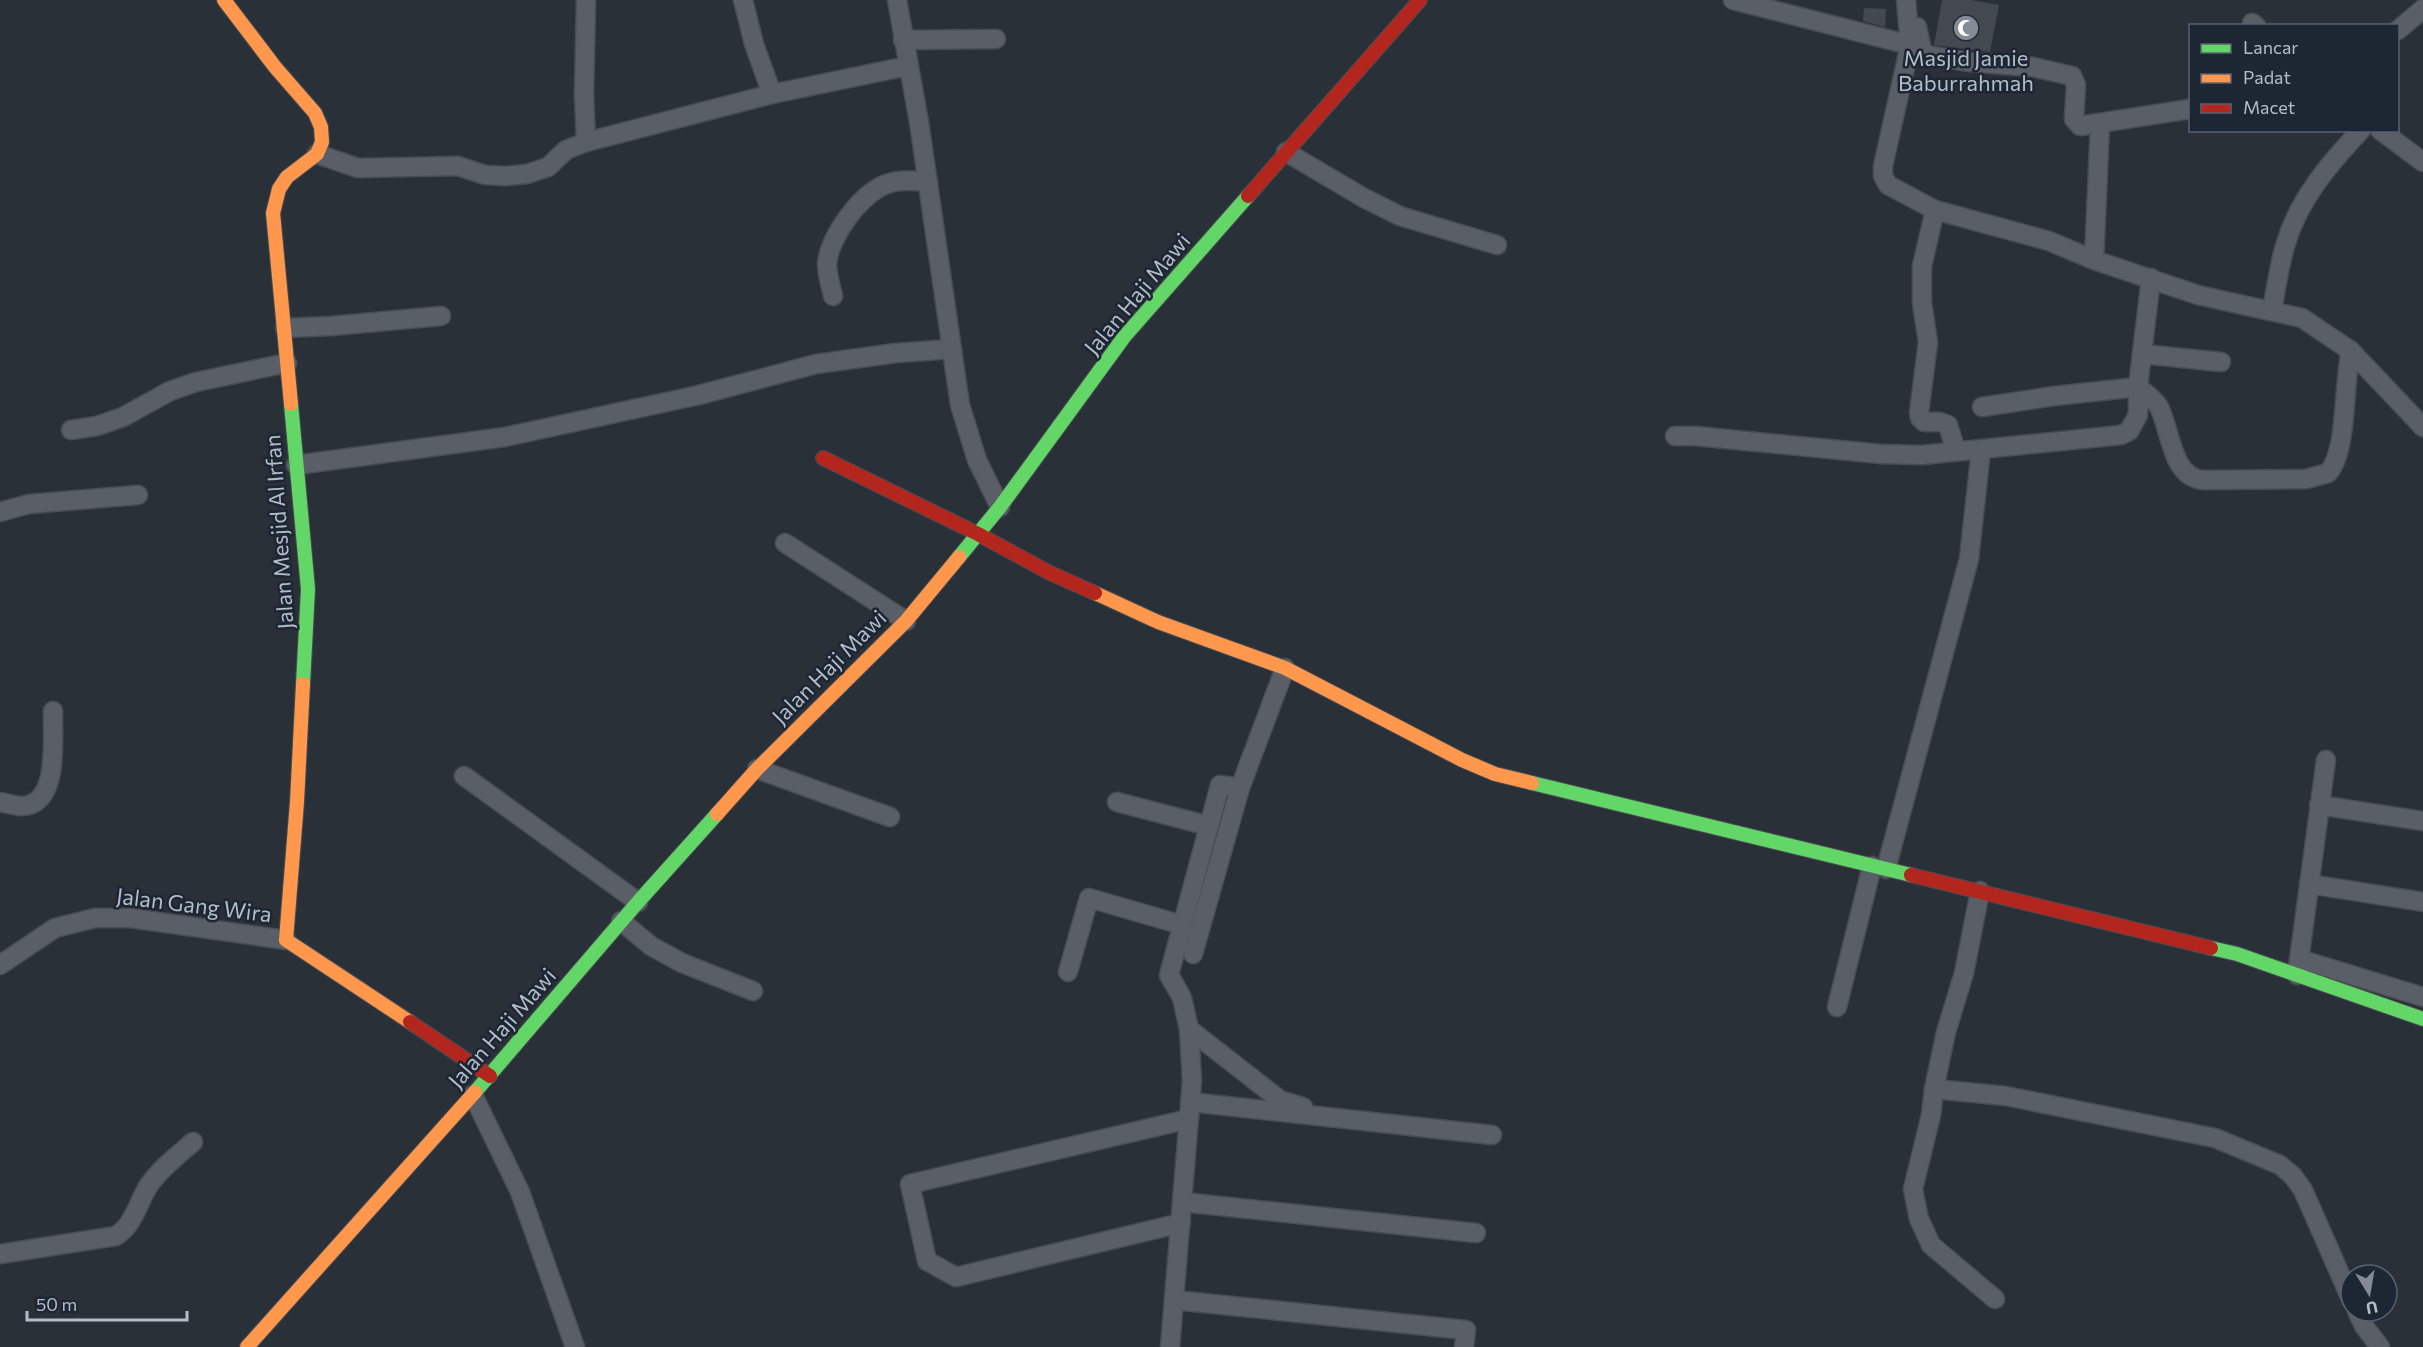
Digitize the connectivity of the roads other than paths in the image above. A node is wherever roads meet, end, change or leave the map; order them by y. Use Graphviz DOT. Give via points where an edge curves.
graph roads {
  1 [pos="224,0"];
  2 [pos="586,0"];
  3 [pos="743,0"];
  4 [pos="897,0"];
  5 [pos="1420,0"];
  6 [pos="1733,0"];
  7 [pos="1906,0"];
  8 [pos="1917,0"];
  9 [pos="2423,9"];
  10 [pos="2399,28"];
  11 [pos="996,39"];
  12 [pos="903,40"];
  13 [pos="1910,45"];
  14 [pos="909,66"];
  15 [pos="772,94"];
  16 [pos="2189,109"];
  17 [pos="2100,124"];
  18 [pos="2359,132"];
  19 [pos="2383,132"];
  20 [pos="586,142"];
  21 [pos="1286,152"];
  22 [pos="317,154"];
  23 [pos="2423,162"];
  24 [pos="928,182"];
  25 [pos="1935,210"];
  26 [pos="1497,245"];
  27 [pos="2094,260"];
  28 [pos="2151,278"];
  29 [pos="833,297"];
  30 [pos="2271,310"];
  31 [pos="441,316"];
  32 [pos="285,328"];
  33 [pos="952,349"];
  34 [pos="2350,351"];
  35 [pos="2142,354"];
  36 [pos="2221,362"];
  37 [pos="287,363"];
  38 [pos="2138,387"];
  39 [pos="1982,407"];
  40 [pos="2423,427"];
  41 [pos="71,430"];
  42 [pos="1675,436"];
  43 [pos="1981,450"];
  44 [pos="1956,451"];
  45 [pos="823,458"];
  46 [pos="296,465"];
  47 [pos="138,495"];
  48 [pos="1000,507"];
  49 [pos="0,512"];
  50 [pos="978,534"];
  51 [pos="785,543"];
  52 [pos="906,621"];
  53 [pos="1285,668"];
  54 [pos="53,711"];
  55 [pos="2326,760"];
  56 [pos="757,769"];
  57 [pos="464,776"];
  58 [pos="1240,788"];
  59 [pos="0,802"];
  60 [pos="1117,802"];
  61 [pos="2319,806"];
  62 [pos="890,817"];
  63 [pos="2423,821"];
  64 [pos="1209,826"];
  65 [pos="1879,867"];
  66 [pos="2309,884"];
  67 [pos="1980,891"];
  68 [pos="638,902"];
  69 [pos="2423,902"];
  70 [pos="621,921"];
  71 [pos="1182,925"];
  72 [pos="286,940"];
  73 [pos="1193,954"];
  74 [pos="0,964"];
  75 [pos="2298,967"];
  76 [pos="1068,972"];
  77 [pos="753,991"];
  78 [pos="2423,997"];
  79 [pos="1837,1007"];
  80 [pos="2423,1019"];
  81 [pos="1189,1029"];
  82 [pos="490,1076"];
  83 [pos="1934,1089"];
  84 [pos="473,1095"];
  85 [pos="1190,1110"];
  86 [pos="1330,1117"];
  87 [pos="1492,1135"];
  88 [pos="193,1142"];
  89 [pos="1182,1202"];
  90 [pos="1180,1223"];
  91 [pos="1476,1233"];
  92 [pos="0,1254"];
  93 [pos="2339,1272"];
  94 [pos="1995,1299"];
  95 [pos="1174,1300"];
  96 [pos="2362,1323"];
  97 [pos="247,1347"];
  98 [pos="575,1347"];
  99 [pos="1170,1347"];
  100 [pos="1464,1347"];
  101 [pos="2380,1347"];
  1 -- 22 [label="street" via="315,113 322,142"];
  2 -- 20 [label="street"];
  3 -- 15 [label="street"];
  4 -- 12 [label="street"];
  5 -- 21 [label="street, Jalan Haji Mawi"];
  6 -- 13 [label="street"];
  7 -- 13 [label="street"];
  8 -- 17 [label="street" via="1917,29 1922,51 1927,55 2067,74 2076,85 2077,125"];
  9 -- 10 [label="street"];
  11 -- 12 [label="street"];
  12 -- 14 [label="street"];
  13 -- 25 [label="street" via="1883,176 1888,185"];
  14 -- 15 [label="street"];
  14 -- 24 [label="street"];
  15 -- 20 [label="street"];
  16 -- 17 [label="street"];
  17 -- 27 [label="street"];
  18 -- 30 [label="street" via="2326,167 2306,198 2285,246"];
  19 -- 23 [label="street"];
  20 -- 22 [label="street" via="566,150 548,167 506,176 484,175 458,166 358,168"];
  21 -- 26 [label="street" via="1400,216"];
  21 -- 48 [label="street, Jalan Haji Mawi" via="1124,337"];
  22 -- 32 [label="street, Jalan Mesjid Al Irfan" via="287,177 279,189 273,213"];
  24 -- 29 [label="street" via="889,183 850,215 836,236 827,264"];
  24 -- 33 [label="street"];
  25 -- 27 [label="street" via="2049,241"];
  25 -- 44 [label="street" via="1922,266 1928,342 1919,413 1924,422 1948,425"];
  27 -- 28 [label="street"];
  28 -- 30 [label="street" via="2198,295"];
  28 -- 35 [label="street"];
  30 -- 34 [label="street" via="2302,318"];
  31 -- 32 [label="street"];
  32 -- 37 [label="street, Jalan Mesjid Al Irfan"];
  33 -- 46 [label="street" via="816,364 699,395 505,437"];
  33 -- 48 [label="street" via="960,405 977,460"];
  34 -- 38 [label="street" via="2335,462 2328,473 2306,479 2190,477 2180,466 2159,407"];
  34 -- 40 [label="street"];
  35 -- 36 [label="street"];
  35 -- 38 [label="street"];
  37 -- 41 [label="street" via="196,382 170,391 123,417"];
  37 -- 46 [label="street, Jalan Mesjid Al Irfan"];
  38 -- 39 [label="street"];
  38 -- 43 [label="street" via="2138,415 2129,431 2121,435"];
  42 -- 44 [label="street" via="1881,454"];
  43 -- 44 [label="street"];
  43 -- 65 [label="street" via="1969,559"];
  45 -- 50 [label="street"];
  46 -- 72 [label="street, Jalan Mesjid Al Irfan" via="308,589"];
  47 -- 49 [label="street" via="29,504"];
  48 -- 50 [label="street, Jalan Haji Mawi"];
  50 -- 52 [label="street, Jalan Haji Mawi"];
  50 -- 53 [label="street" via="1050,573 1158,622"];
  51 -- 52 [label="street"];
  52 -- 56 [label="street, Jalan Haji Mawi"];
  53 -- 58 [label="street"];
  53 -- 65 [label="street" via="1495,774"];
  54 -- 59 [label="street" via="48,788 36,802 21,806"];
  55 -- 61 [label="street"];
  56 -- 62 [label="street"];
  56 -- 68 [label="street, Jalan Haji Mawi"];
  57 -- 68 [label="street"];
  58 -- 64 [label="street" via="1220,785"];
  58 -- 73 [label="street"];
  60 -- 64 [label="street"];
  61 -- 63 [label="street"];
  61 -- 66 [label="street"];
  64 -- 71 [label="street"];
  65 -- 67 [label="street"];
  65 -- 79 [label="street"];
  66 -- 69 [label="street"];
  66 -- 75 [label="street"];
  67 -- 75 [label="street"];
  67 -- 83 [label="street"];
  68 -- 70 [label="street, Jalan Haji Mawi"];
  70 -- 77 [label="street" via="651,946 682,963"];
  70 -- 82 [label="street, Jalan Haji Mawi"];
  71 -- 76 [label="street" via="1089,898"];
  71 -- 81 [label="street" via="1169,975 1182,998"];
  72 -- 74 [label="street, Jalan Gang Wira" via="130,918 95,918 55,928"];
  72 -- 82 [label="street"];
  75 -- 78 [label="street"];
  75 -- 80 [label="street"];
  81 -- 85 [label="street"];
  81 -- 86 [label="street" via="1280,1100"];
  82 -- 84 [label="street, Jalan Haji Mawi"];
  83 -- 93 [label="street" via="2006,1095 2215,1138 2263,1156 2293,1176 2303,1190"];
  83 -- 94 [label="street" via="1913,1189 1919,1220 1931,1245"];
  84 -- 97 [label="street, Jalan Haji Mawi"];
  84 -- 98 [label="street" via="520,1192"];
  85 -- 86 [label="street"];
  85 -- 89 [label="street"];
  85 -- 90 [label="street" via="910,1184 927,1261 956,1277"];
  86 -- 87 [label="street"];
  88 -- 92 [label="street" via="150,1184 125,1231 117,1236"];
  89 -- 90 [label="street"];
  89 -- 91 [label="street"];
  90 -- 95 [label="street"];
  95 -- 99 [label="street"];
  95 -- 100 [label="street" via="1466,1330"];
  96 -- 101 [label="street"];
}
